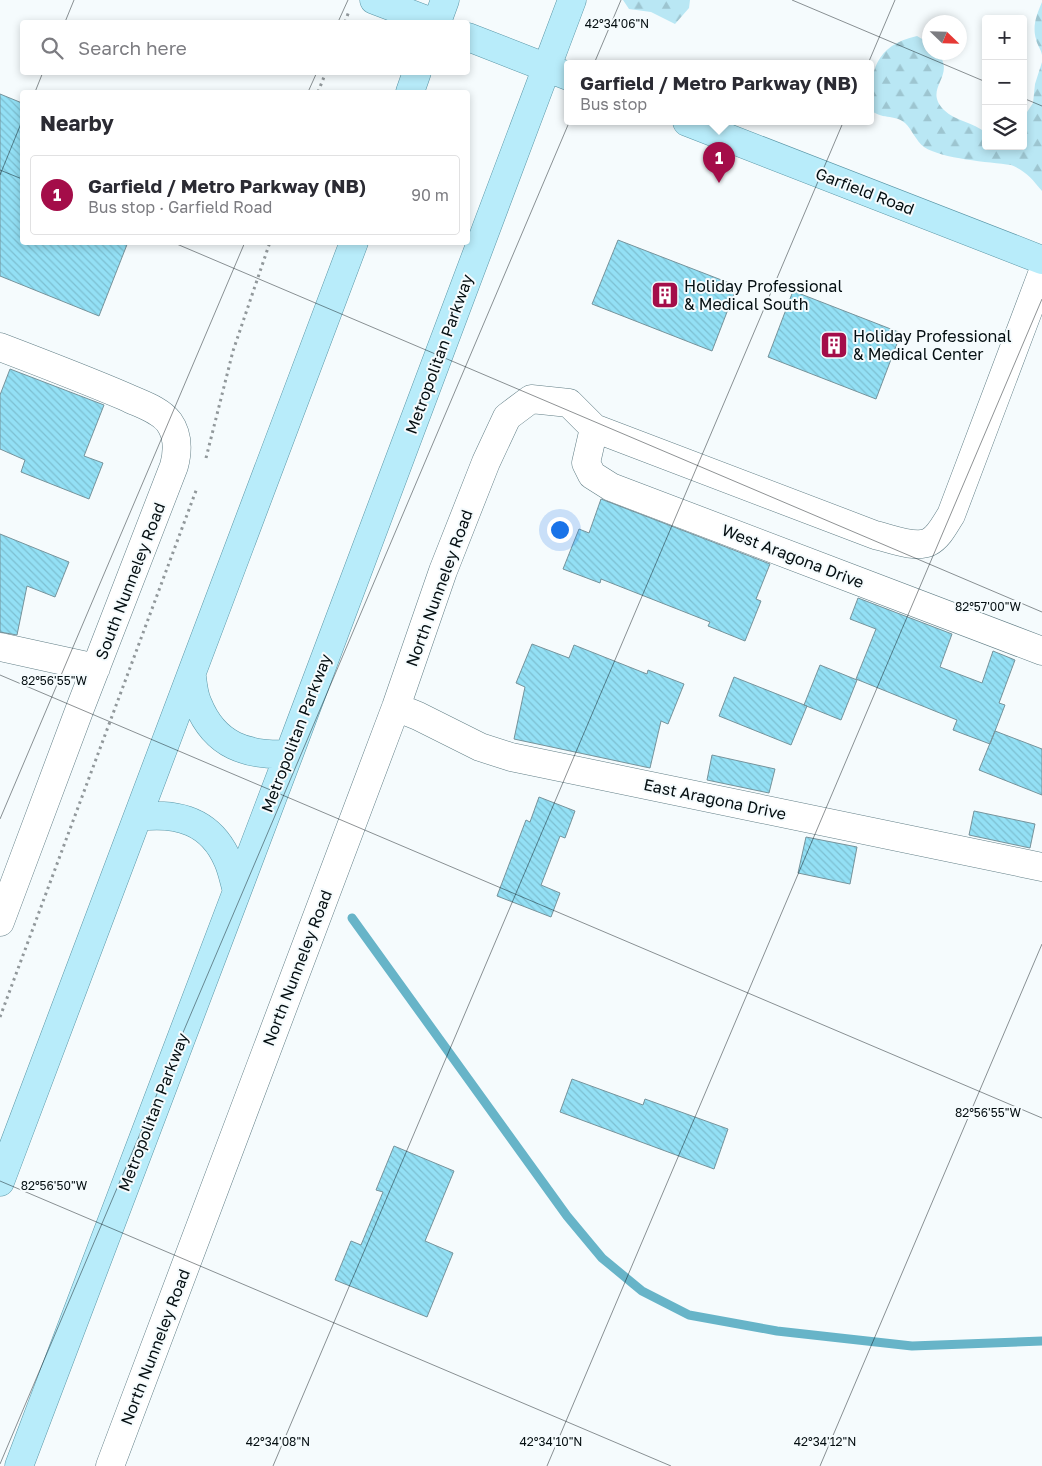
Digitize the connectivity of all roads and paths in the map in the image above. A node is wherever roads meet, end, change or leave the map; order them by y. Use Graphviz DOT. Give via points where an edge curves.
graph roads {
  1 [pos="374,0"];
  2 [pos="445,0"];
  3 [pos="572,0"];
  4 [pos="427,20"];
  5 [pos="438,20"];
  6 [pos="470,38"];
  7 [pos="557,72"];
  8 [pos="325,75"];
  9 [pos="416,75"];
  10 [pos="319,90"];
  11 [pos="411,90"];
  12 [pos="695,125"];
  13 [pos="353,245"];
  14 [pos="1042,260"];
  15 [pos="1042,274"];
  16 [pos="0,347"];
  17 [pos="594,428"];
  18 [pos="0,647"];
  19 [pos="1042,651"];
  20 [pos="96,668"];
  21 [pos="192,677"];
  22 [pos="396,707"];
  23 [pos="289,754"];
  24 [pos="138,817"];
  25 [pos="1042,867"];
  26 [pos="237,891"];
  27 [pos="0,922"];
  28 [pos="0,1182"];
  29 [pos="19,1466"];
  30 [pos="110,1466"];
  1 -- 4 [label="main road"];
  2 -- 5 [label="main road"];
  3 -- 7 [label="main road, Metropolitan Parkway"];
  6 -- 7 [label="main road"];
  7 -- 23 [label="main road, Metropolitan Parkway"];
  8 -- 10 [label="path"];
  9 -- 11 [label="main road"];
  12 -- 14 [label="main road, Garfield Road"];
  13 -- 21 [label="main road"];
  15 -- 17 [label="street, North Nunneley Road" via="951,515 928,543 908,544 875,534"];
  16 -- 20 [label="street, South Nunneley Road" via="154,410 168,421 175,435 178,450 174,466"];
  17 -- 19 [label="street, West Aragona Drive" via="586,463 592,474 611,487"];
  17 -- 22 [label="street, North Nunneley Road" via="569,403 531,399 507,416 450,553"];
  18 -- 20 [label="street"];
  20 -- 27 [label="street, South Nunneley Road"];
  21 -- 23 [label="main road" via="197,702 205,718 230,744 248,752"];
  21 -- 24 [label="main road"];
  22 -- 25 [label="street, East Aragona Drive" via="480,747 511,757"];
  22 -- 30 [label="street, North Nunneley Road"];
  23 -- 26 [label="main road, Metropolitan Parkway"];
  24 -- 26 [label="main road" via="173,816 204,828 228,861"];
  24 -- 28 [label="main road"];
  26 -- 29 [label="main road, Metropolitan Parkway"];
}
